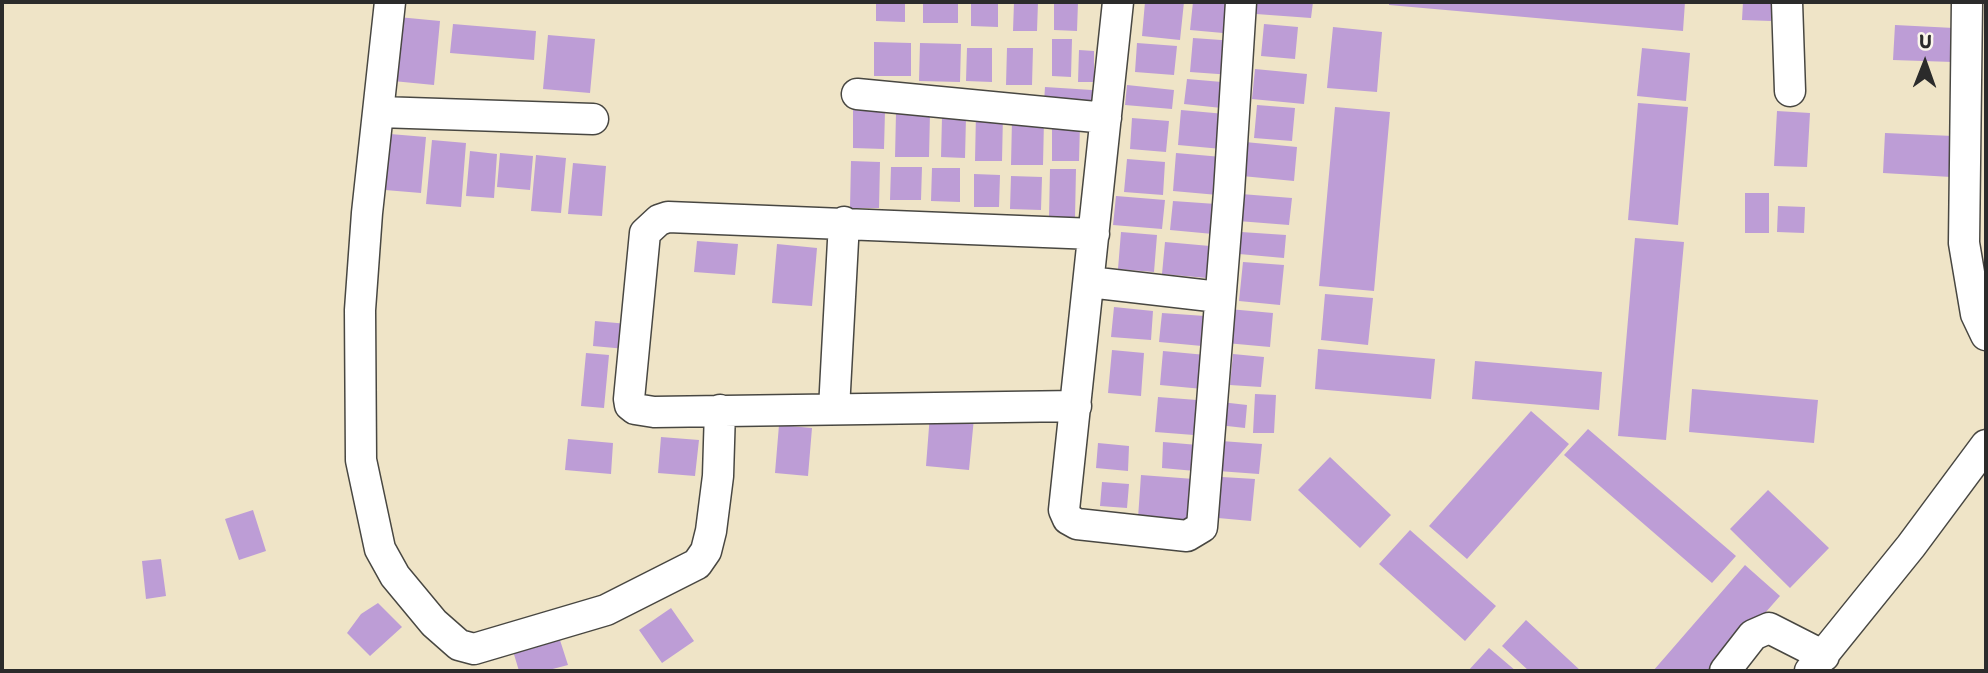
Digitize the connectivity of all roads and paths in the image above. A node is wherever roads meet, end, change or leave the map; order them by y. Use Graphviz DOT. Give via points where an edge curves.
graph roads {
  1 [pos="390,2"];
  2 [pos="1118,2"];
  3 [pos="1241,2"];
  4 [pos="1787,2"];
  5 [pos="1966,2"];
  6 [pos="1790,91"];
  7 [pos="857,94"];
  8 [pos="379,112"];
  9 [pos="1106,118"];
  10 [pos="593,119"];
  11 [pos="844,222"];
  12 [pos="1094,234"];
  13 [pos="1089,282"];
  14 [pos="1219,297"];
  15 [pos="1986,335"];
  16 [pos="1076,405"];
  17 [pos="834,409"];
  18 [pos="720,410"];
  19 [pos="1986,445"];
  20 [pos="1817,664"];
  21 [pos="1726,671"];
  1 -- 8 [label="street"];
  2 -- 9 [label="street"];
  3 -- 14 [label="street"];
  4 -- 6 [label="street"];
  5 -- 15 [label="street" via="1965,243 1976,314"];
  7 -- 9 [label="street"];
  8 -- 10 [label="street"];
  8 -- 18 [label="street" via="360,310 361,460 380,549 395,576 459,645 477,649 606,610 697,564 711,531"];
  9 -- 12 [label="street"];
  11 -- 12 [label="street"];
  11 -- 17 [label="street"];
  11 -- 18 [label="street" via="668,217 645,233 630,405 654,412"];
  12 -- 13 [label="street"];
  13 -- 14 [label="street"];
  13 -- 16 [label="street"];
  14 -- 16 [label="street" via="1202,527 1195,533 1175,536 1077,524 1068,519 1064,501"];
  16 -- 17 [label="street"];
  17 -- 18 [label="street"];
  19 -- 20 [label="street"];
  20 -- 21 [label="street" via="1769,628 1753,635"];
}
